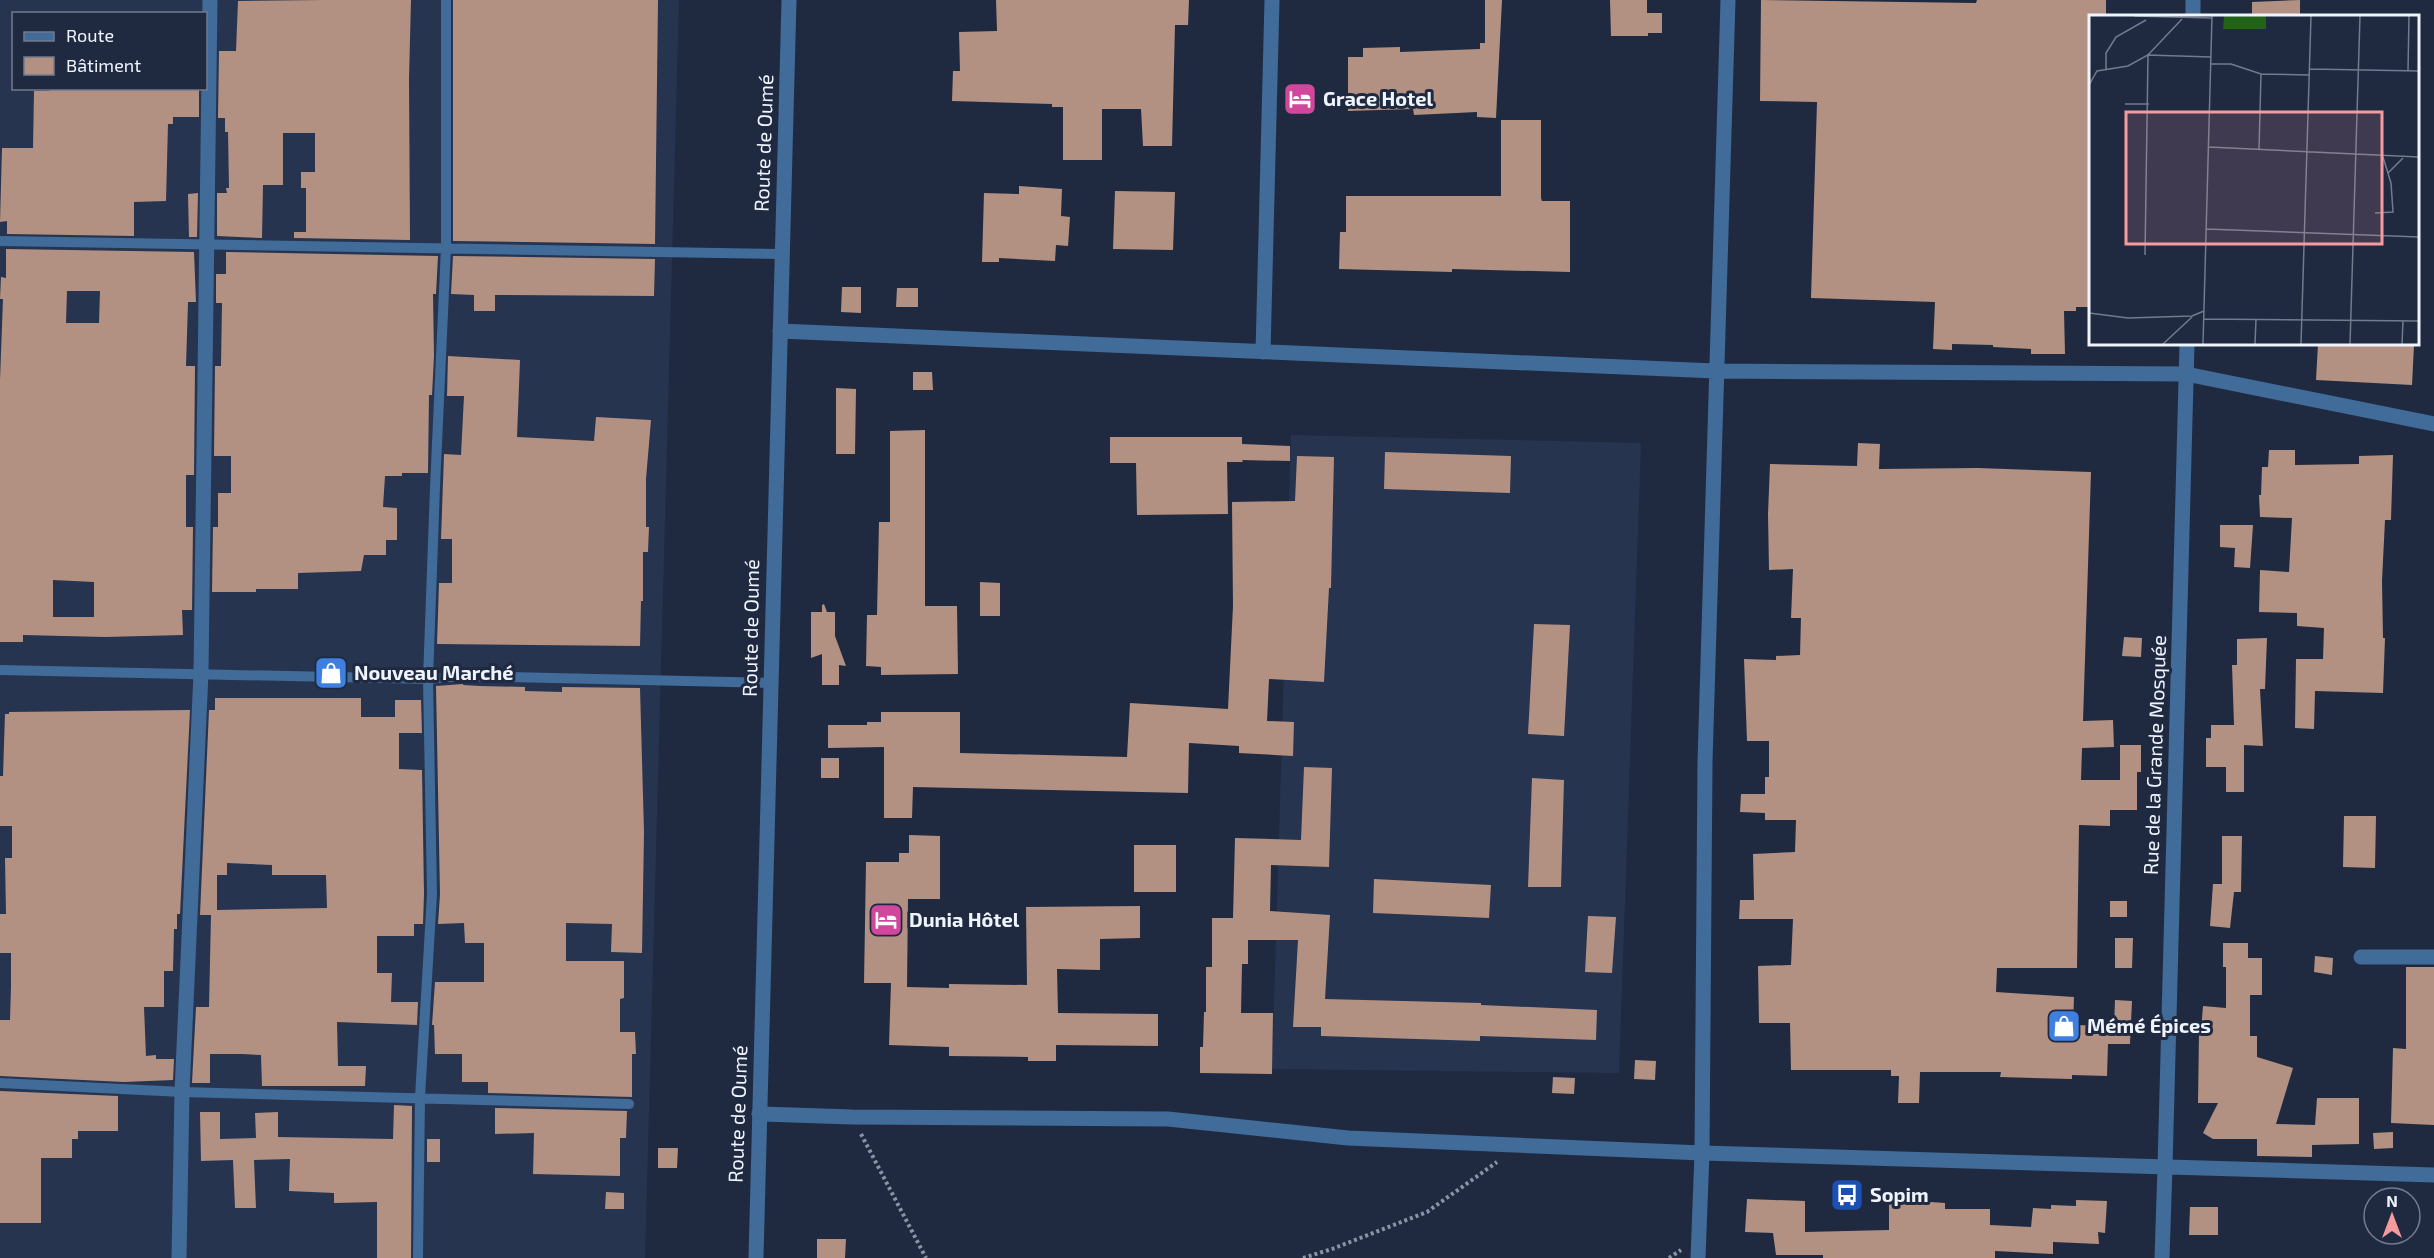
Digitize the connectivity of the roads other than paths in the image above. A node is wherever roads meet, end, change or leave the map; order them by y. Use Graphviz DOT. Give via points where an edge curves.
graph roads {
  1 [pos="210,0"];
  2 [pos="446,0"];
  3 [pos="789,0"];
  4 [pos="1272,0"];
  5 [pos="1728,0"];
  6 [pos="0,241"];
  7 [pos="206,244"];
  8 [pos="446,247"];
  9 [pos="782,254"];
  10 [pos="780,331"];
  11 [pos="2187,345"];
  12 [pos="1263,352"];
  13 [pos="1715,371"];
  14 [pos="2186,374"];
  15 [pos="2434,424"];
  16 [pos="0,670"];
  17 [pos="201,673"];
  18 [pos="428,679"];
  19 [pos="771,683"];
  20 [pos="2361,957"];
  21 [pos="2434,957"];
  22 [pos="0,1083"];
  23 [pos="183,1092"];
  24 [pos="420,1097"];
  25 [pos="629,1104"];
  26 [pos="759,1114"];
  27 [pos="1702,1153"];
  28 [pos="2165,1167"];
  29 [pos="2434,1175"];
  30 [pos="179,1258"];
  31 [pos="418,1258"];
  32 [pos="756,1258"];
  33 [pos="1698,1258"];
  34 [pos="2162,1258"];
  1 -- 7 [label="street"];
  2 -- 8 [label="lane"];
  3 -- 9 [label="street, Route de Oumé"];
  4 -- 12 [label="street"];
  5 -- 13 [label="street"];
  6 -- 7 [label="lane"];
  7 -- 8 [label="lane"];
  7 -- 17 [label="street"];
  8 -- 9 [label="lane"];
  8 -- 18 [label="lane"];
  9 -- 10 [label="street, Route de Oumé"];
  10 -- 12 [label="street"];
  10 -- 19 [label="street, Route de Oumé"];
  11 -- 14 [label="street, Rue de la Grande Mosquée"];
  12 -- 13 [label="street"];
  13 -- 14 [label="street"];
  13 -- 27 [label="street" via="1705,762"];
  14 -- 15 [label="street"];
  14 -- 28 [label="street, Rue de la Grande Mosquée"];
  16 -- 17 [label="lane"];
  17 -- 18 [label="lane"];
  17 -- 23 [label="street"];
  18 -- 19 [label="lane" via="462,676"];
  18 -- 24 [label="lane" via="432,894"];
  19 -- 26 [label="street, Route de Oumé"];
  20 -- 21 [label="street"];
  22 -- 23 [label="lane"];
  23 -- 24 [label="lane"];
  23 -- 30 [label="street"];
  24 -- 25 [label="lane"];
  24 -- 31 [label="lane"];
  26 -- 27 [label="street" via="1168,1119 1348,1138"];
  26 -- 32 [label="street, Route de Oumé"];
  27 -- 28 [label="street"];
  27 -- 33 [label="street"];
  28 -- 29 [label="street"];
  28 -- 34 [label="street, Rue de la Grande Mosquée"];
}
